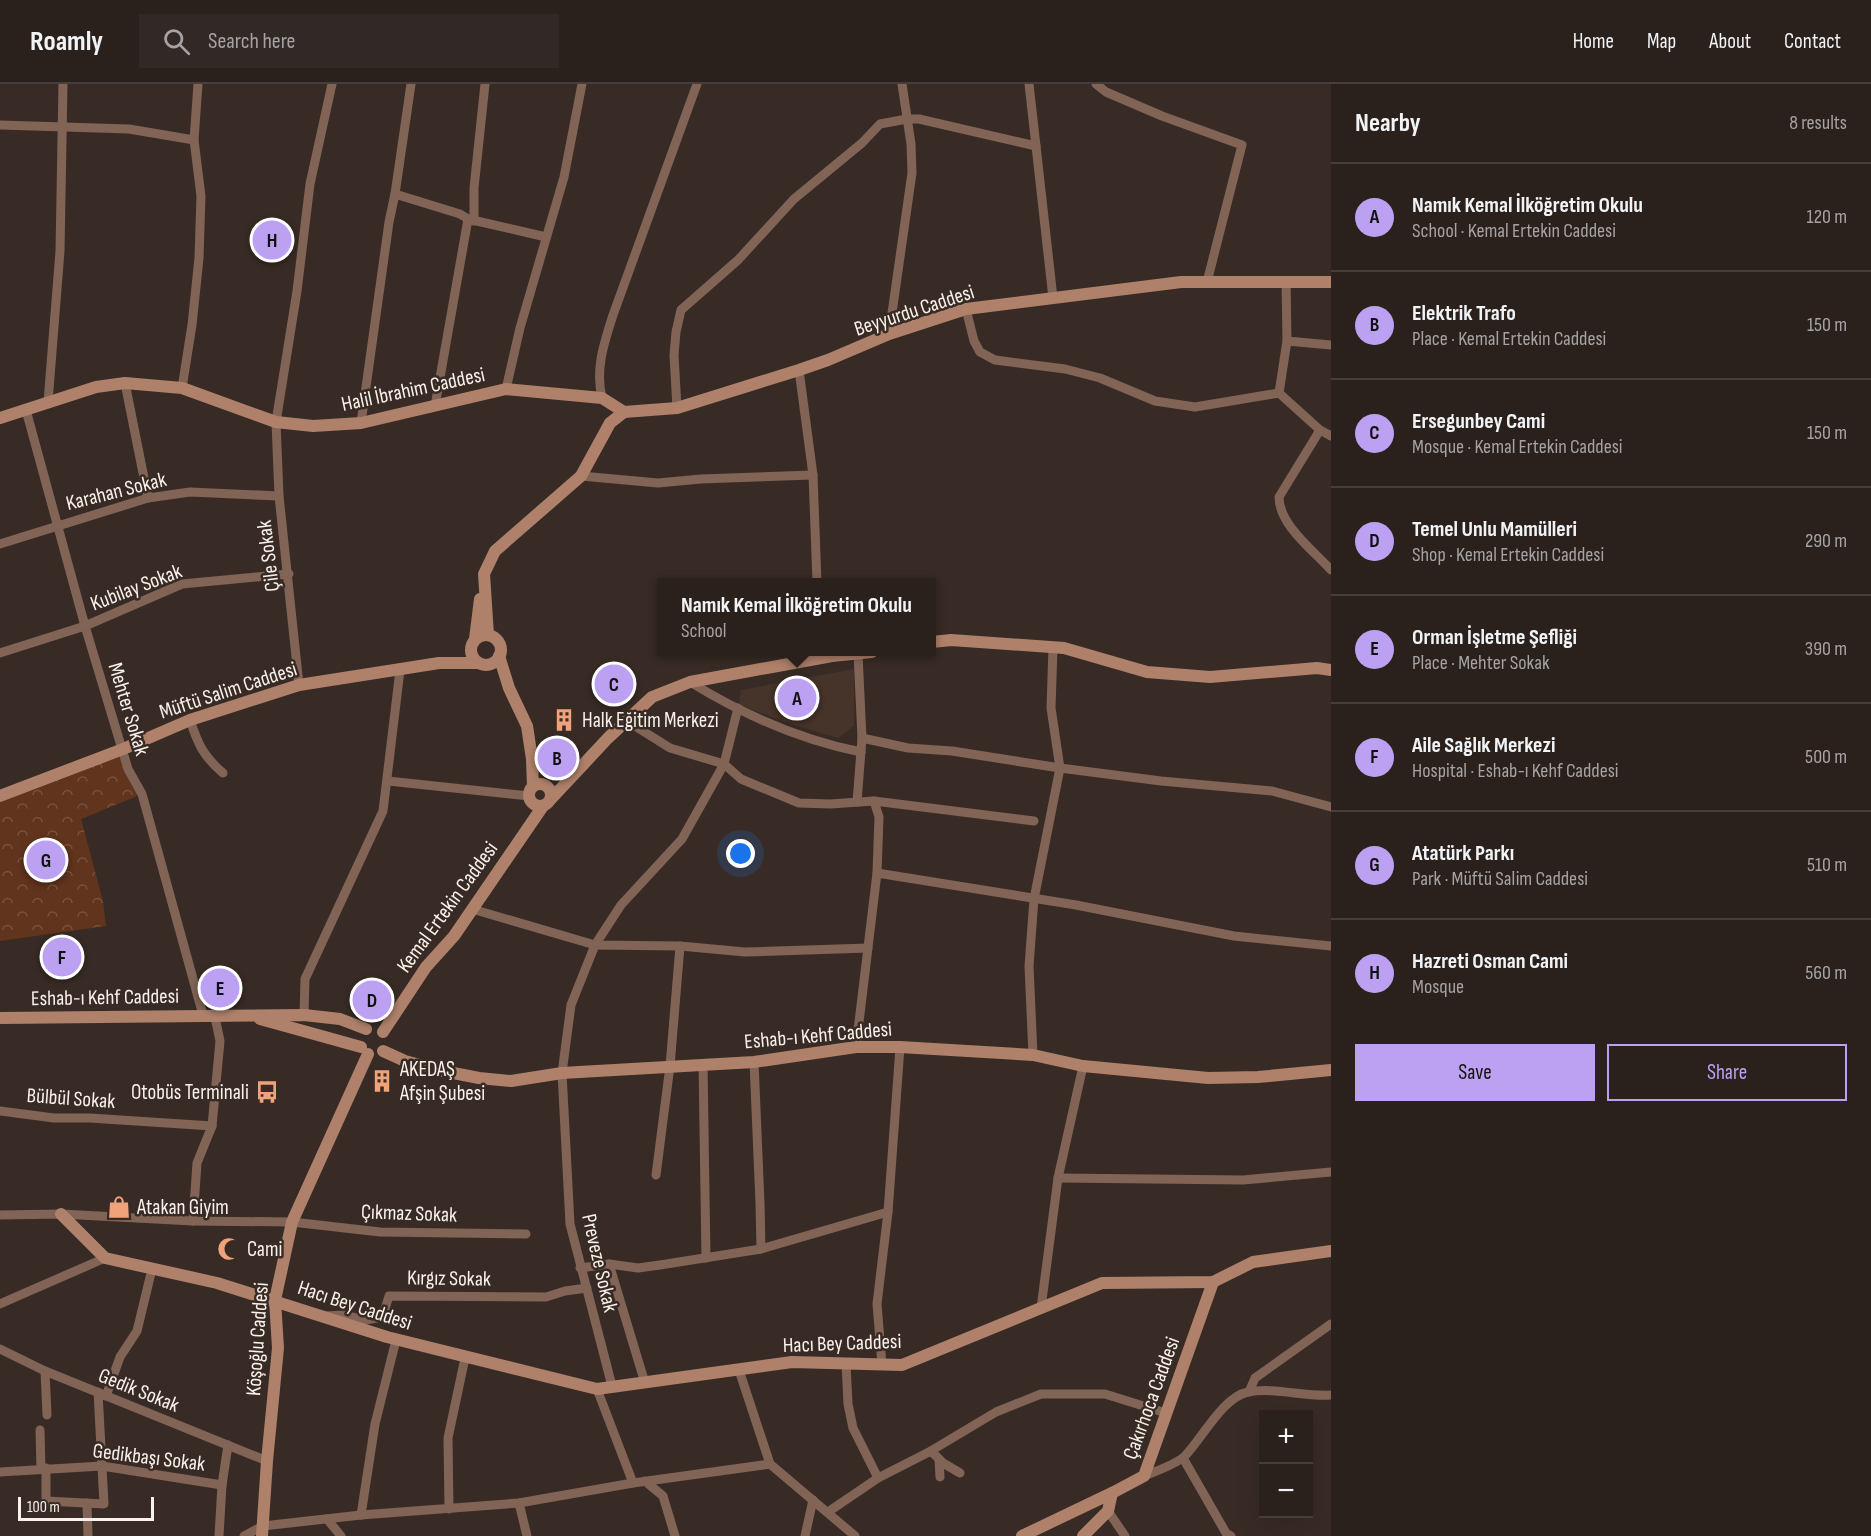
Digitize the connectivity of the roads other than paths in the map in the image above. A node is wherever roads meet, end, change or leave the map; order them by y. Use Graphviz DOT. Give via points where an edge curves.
graph roads {
  1 [pos="63,84"];
  2 [pos="198,84"];
  3 [pos="332,84"];
  4 [pos="411,84"];
  5 [pos="485,84"];
  6 [pos="582,84"];
  7 [pos="697,84"];
  8 [pos="902,84"];
  9 [pos="1029,84"];
  10 [pos="1096,84"];
  11 [pos="908,119"];
  12 [pos="0,125"];
  13 [pos="62,126"];
  14 [pos="194,140"];
  15 [pos="1036,146"];
  16 [pos="395,194"];
  17 [pos="471,220"];
  18 [pos="546,237"];
  19 [pos="1286,281"];
  20 [pos="1207,282"];
  21 [pos="1331,282"];
  22 [pos="1053,298"];
  23 [pos="966,309"];
  24 [pos="889,334"];
  25 [pos="1287,341"];
  26 [pos="1331,345"];
  27 [pos="799,370"];
  28 [pos="125,383"];
  29 [pos="182,388"];
  30 [pos="506,389"];
  31 [pos="1280,393"];
  32 [pos="602,398"];
  33 [pos="48,402"];
  34 [pos="435,406"];
  35 [pos="677,408"];
  36 [pos="26,410"];
  37 [pos="624,412"];
  38 [pos="0,418"];
  39 [pos="276,422"];
  40 [pos="361,423"];
  41 [pos="610,423"];
  42 [pos="1320,430"];
  43 [pos="1331,436"];
  44 [pos="813,475"];
  45 [pos="581,476"];
  46 [pos="279,496"];
  47 [pos="148,498"];
  48 [pos="58,525"];
  49 [pos="0,544"];
  50 [pos="1331,570"];
  51 [pos="289,574"];
  52 [pos="484,574"];
  53 [pos="817,578"];
  54 [pos="85,626"];
  55 [pos="488,635"];
  56 [pos="936,642"];
  57 [pos="473,643"];
  58 [pos="1053,647"];
  59 [pos="0,653"];
  60 [pos="500,656"];
  61 [pos="821,656"];
  62 [pos="858,656"];
  63 [pos="439,663"];
  64 [pos="484,664"];
  65 [pos="400,670"];
  66 [pos="1331,670"];
  67 [pos="690,682"];
  68 [pos="299,685"];
  69 [pos="509,688"];
  70 [pos="738,708"];
  71 [pos="190,720"];
  72 [pos="627,721"];
  73 [pos="862,738"];
  74 [pos="123,749"];
  75 [pos="861,752"];
  76 [pos="724,764"];
  77 [pos="1060,768"];
  78 [pos="576,770"];
  79 [pos="223,773"];
  80 [pos="388,782"];
  81 [pos="536,790"];
  82 [pos="0,796"];
  83 [pos="874,801"];
  84 [pos="547,802"];
  85 [pos="857,802"];
  86 [pos="1331,807"];
  87 [pos="1034,821"];
  88 [pos="520,838"];
  89 [pos="877,873"];
  90 [pos="1034,899"];
  91 [pos="472,909"];
  92 [pos="595,945"];
  93 [pos="680,946"];
  94 [pos="1331,946"];
  95 [pos="868,948"];
  96 [pos="304,1015"];
  97 [pos="209,1016"];
  98 [pos="247,1016"];
  99 [pos="0,1018"];
  100 [pos="346,1021"];
  101 [pos="366,1029"];
  102 [pos="383,1032"];
  103 [pos="339,1041"];
  104 [pos="856,1047"];
  105 [pos="900,1047"];
  106 [pos="365,1050"];
  107 [pos="383,1050"];
  108 [pos="1033,1055"];
  109 [pos="754,1062"];
  110 [pos="703,1064"];
  111 [pos="670,1066"];
  112 [pos="1083,1066"];
  113 [pos="1331,1070"];
  114 [pos="562,1073"];
  115 [pos="0,1111"];
  116 [pos="212,1126"];
  117 [pos="1331,1172"];
  118 [pos="656,1175"];
  119 [pos="1058,1178"];
  120 [pos="888,1212"];
  121 [pos="61,1214"];
  122 [pos="0,1215"];
  123 [pos="193,1221"];
  124 [pos="292,1222"];
  125 [pos="526,1234"];
  126 [pos="760,1249"];
  127 [pos="1331,1251"];
  128 [pos="105,1258"];
  129 [pos="706,1258"];
  130 [pos="609,1264"];
  131 [pos="580,1268"];
  132 [pos="152,1269"];
  133 [pos="1213,1282"];
  134 [pos="587,1288"];
  135 [pos="275,1300"];
  136 [pos="0,1304"];
  137 [pos="1041,1308"];
  138 [pos="325,1317"];
  139 [pos="1331,1324"];
  140 [pos="396,1340"];
  141 [pos="0,1349"];
  142 [pos="465,1358"];
  143 [pos="846,1364"];
  144 [pos="882,1365"];
  145 [pos="739,1370"];
  146 [pos="45,1371"];
  147 [pos="645,1383"];
  148 [pos="612,1386"];
  149 [pos="597,1389"];
  150 [pos="1249,1392"];
  151 [pos="102,1394"];
  152 [pos="1331,1395"];
  153 [pos="1166,1413"];
  154 [pos="47,1415"];
  155 [pos="40,1430"];
  156 [pos="228,1445"];
  157 [pos="931,1451"];
  158 [pos="1183,1458"];
  159 [pos="939,1459"];
  160 [pos="267,1461"];
  161 [pos="770,1464"];
  162 [pos="102,1466"];
  163 [pos="44,1469"];
  164 [pos="0,1472"];
  165 [pos="960,1473"];
  166 [pos="1144,1476"];
  167 [pos="878,1478"];
  168 [pos="940,1478"];
  169 [pos="645,1481"];
  170 [pos="633,1483"];
  171 [pos="222,1485"];
  172 [pos="1112,1492"];
  173 [pos="813,1500"];
  174 [pos="87,1503"];
  175 [pos="519,1503"];
  176 [pos="449,1509"];
  177 [pos="1108,1511"];
  178 [pos="828,1512"];
  179 [pos="361,1515"];
  180 [pos="327,1519"];
  181 [pos="262,1531"];
  182 [pos="88,1536"];
  183 [pos="219,1536"];
  184 [pos="244,1536"];
  185 [pos="341,1536"];
  186 [pos="526,1536"];
  187 [pos="675,1536"];
  188 [pos="805,1536"];
  189 [pos="855,1536"];
  190 [pos="1022,1536"];
  191 [pos="1083,1536"];
  192 [pos="1125,1536"];
  193 [pos="1231,1536"];
  1 -- 13 [label="street"];
  2 -- 14 [label="street"];
  3 -- 39 [label="street, Çile Sokak" via="310,184"];
  4 -- 16 [label="street"];
  5 -- 17 [label="street"];
  6 -- 18 [label="street" via="564,177"];
  7 -- 32 [label="street" via="604,342 599,371"];
  8 -- 11 [label="street"];
  9 -- 15 [label="street"];
  10 -- 20 [label="street" via="1162,116 1242,145"];
  11 -- 15 [label="street"];
  11 -- 24 [label="street" via="912,173"];
  11 -- 35 [label="street" via="880,124 794,199 738,260 681,310 674,355"];
  12 -- 13 [label="street"];
  13 -- 14 [label="street" via="129,129"];
  13 -- 33 [label="street" via="60,251"];
  14 -- 29 [label="street" via="201,196 199,258"];
  15 -- 22 [label="street"];
  16 -- 17 [label="street"];
  16 -- 40 [label="street"];
  17 -- 18 [label="street"];
  17 -- 34 [label="street"];
  18 -- 30 [label="street"];
  19 -- 20 [label="street, Beyyurdu Caddesi"];
  19 -- 21 [label="street, Beyyurdu Caddesi"];
  19 -- 25 [label="street"];
  20 -- 22 [label="street, Beyyurdu Caddesi"];
  22 -- 23 [label="street, Beyyurdu Caddesi"];
  23 -- 24 [label="street, Beyyurdu Caddesi"];
  23 -- 31 [label="street" via="974,341 981,352 995,360 1082,373 1155,401 1195,407"];
  24 -- 27 [label="street, Beyyurdu Caddesi"];
  25 -- 26 [label="street"];
  25 -- 31 [label="street"];
  27 -- 35 [label="street, Beyyurdu Caddesi"];
  27 -- 44 [label="street"];
  28 -- 29 [label="street, Halil İbrahim Caddesi"];
  28 -- 33 [label="street, Halil İbrahim Caddesi" via="96,387"];
  28 -- 47 [label="street"];
  29 -- 39 [label="street, Halil İbrahim Caddesi"];
  30 -- 32 [label="street, Halil İbrahim Caddesi"];
  30 -- 34 [label="street, Halil İbrahim Caddesi"];
  31 -- 42 [label="street"];
  32 -- 37 [label="street, Halil İbrahim Caddesi"];
  32 -- 41 [label="street"];
  33 -- 36 [label="street, Halil İbrahim Caddesi"];
  34 -- 40 [label="street, Halil İbrahim Caddesi"];
  35 -- 37 [label="street, Beyyurdu Caddesi"];
  36 -- 38 [label="street, Halil İbrahim Caddesi"];
  36 -- 48 [label="street, Mehter Sokak"];
  37 -- 41 [label="street"];
  39 -- 40 [label="street, Halil İbrahim Caddesi" via="313,426"];
  39 -- 46 [label="street, Çile Sokak"];
  41 -- 45 [label="street"];
  42 -- 43 [label="street"];
  42 -- 50 [label="street" via="1279,497 1279,508"];
  44 -- 45 [label="street" via="658,483"];
  44 -- 53 [label="street"];
  45 -- 52 [label="street" via="495,550"];
  46 -- 47 [label="street, Karahan Sokak" via="190,492"];
  46 -- 51 [label="street, Çile Sokak"];
  47 -- 48 [label="street, Karahan Sokak"];
  48 -- 49 [label="street, Karahan Sokak"];
  48 -- 54 [label="street, Mehter Sokak"];
  51 -- 54 [label="street, Kubilay Sokak" via="182,584"];
  51 -- 68 [label="street, Çile Sokak"];
  52 -- 55 [label="street"];
  52 -- 57 [label="street"];
  54 -- 59 [label="street, Kubilay Sokak"];
  54 -- 74 [label="street, Mehter Sokak"];
  55 -- 57 [label="street"];
  55 -- 60 [label="street" via="499,643"];
  56 -- 58 [label="street"];
  57 -- 63 [label="street"];
  57 -- 64 [label="street" via="472,657"];
  58 -- 66 [label="street" via="1147,672 1210,677"];
  58 -- 77 [label="street" via="1051,708"];
  60 -- 64 [label="street" via="493,663"];
  60 -- 69 [label="street"];
  61 -- 67 [label="street, Kemal Ertekin Caddesi"];
  62 -- 73 [label="street"];
  63 -- 64 [label="street, Müftü Salim Caddesi"];
  63 -- 65 [label="street, Müftü Salim Caddesi"];
  64 -- 69 [label="street"];
  65 -- 68 [label="street, Müftü Salim Caddesi"];
  65 -- 80 [label="street"];
  67 -- 70 [label="street"];
  67 -- 72 [label="street, Kemal Ertekin Caddesi" via="652,698"];
  68 -- 71 [label="street, Müftü Salim Caddesi"];
  69 -- 81 [label="street" via="527,726"];
  70 -- 75 [label="street" via="834,746"];
  70 -- 76 [label="street, Preveze Sokak"];
  71 -- 74 [label="street, Müftü Salim Caddesi"];
  71 -- 79 [label="street" via="202,752"];
  72 -- 76 [label="street" via="670,748"];
  72 -- 78 [label="street, Kemal Ertekin Caddesi"];
  73 -- 75 [label="street"];
  73 -- 77 [label="street"];
  74 -- 82 [label="street, Müftü Salim Caddesi"];
  74 -- 97 [label="street, Mehter Sokak" via="128,769 142,794"];
  75 -- 85 [label="street"];
  76 -- 85 [label="street" via="741,779 799,803"];
  76 -- 92 [label="street, Preveze Sokak" via="682,839 621,905"];
  77 -- 86 [label="street" via="1272,791"];
  77 -- 90 [label="street"];
  78 -- 81 [label="street"];
  78 -- 84 [label="street, Kemal Ertekin Caddesi"];
  80 -- 81 [label="street"];
  80 -- 96 [label="street" via="383,811 305,979"];
  81 -- 84 [label="street" via="551,791"];
  81 -- 84 [label="street" via="535,805"];
  81 -- 88 [label="street"];
  83 -- 85 [label="street"];
  83 -- 87 [label="street"];
  83 -- 89 [label="street" via="879,817"];
  84 -- 88 [label="street, Kemal Ertekin Caddesi"];
  88 -- 91 [label="street, Kemal Ertekin Caddesi"];
  89 -- 90 [label="street"];
  89 -- 95 [label="street"];
  90 -- 94 [label="street" via="1234,936"];
  90 -- 108 [label="street" via="1029,966"];
  91 -- 92 [label="street"];
  91 -- 102 [label="street, Kemal Ertekin Caddesi" via="426,967"];
  92 -- 93 [label="street"];
  92 -- 114 [label="street, Preveze Sokak" via="571,1005"];
  93 -- 95 [label="street" via="745,952"];
  93 -- 111 [label="street"];
  95 -- 104 [label="street"];
  96 -- 98 [label="street, Eshab-ı Kehf Caddesi"];
  96 -- 100 [label="street, Eshab-ı Kehf Caddesi"];
  97 -- 98 [label="street, Eshab-ı Kehf Caddesi"];
  97 -- 99 [label="street, Eshab-ı Kehf Caddesi"];
  97 -- 116 [label="street, Mehter Sokak" via="220,1041"];
  98 -- 103 [label="street"];
  100 -- 101 [label="street, Eshab-ı Kehf Caddesi"];
  100 -- 103 [label="street"];
  101 -- 102 [label="street"];
  101 -- 106 [label="street" via="360,1037"];
  102 -- 107 [label="street" via="387,1039"];
  103 -- 106 [label="street"];
  104 -- 105 [label="street, Eshab-ı Kehf Caddesi"];
  104 -- 109 [label="street, Eshab-ı Kehf Caddesi"];
  105 -- 108 [label="street, Eshab-ı Kehf Caddesi"];
  105 -- 120 [label="street"];
  106 -- 107 [label="street" via="374,1055"];
  106 -- 124 [label="street, Köşoğlu Caddesi"];
  107 -- 114 [label="street, Eshab-ı Kehf Caddesi" via="405,1061 479,1078 511,1081"];
  108 -- 112 [label="street, Eshab-ı Kehf Caddesi"];
  109 -- 110 [label="street, Eshab-ı Kehf Caddesi"];
  109 -- 126 [label="street"];
  110 -- 111 [label="street, Eshab-ı Kehf Caddesi"];
  110 -- 129 [label="street"];
  111 -- 114 [label="street, Eshab-ı Kehf Caddesi"];
  111 -- 118 [label="street"];
  112 -- 113 [label="street, Eshab-ı Kehf Caddesi" via="1208,1078"];
  112 -- 119 [label="street"];
  114 -- 131 [label="street, Preveze Sokak" via="570,1224"];
  115 -- 116 [label="street, Bülbül Sokak" via="54,1118"];
  116 -- 123 [label="street, Mehter Sokak" via="197,1163"];
  117 -- 119 [label="street" via="1243,1179"];
  119 -- 137 [label="street"];
  120 -- 126 [label="street"];
  120 -- 144 [label="street" via="877,1304"];
  121 -- 122 [label="street, Çıkmaz Sokak"];
  121 -- 123 [label="street, Çıkmaz Sokak"];
  121 -- 128 [label="street"];
  123 -- 124 [label="street, Çıkmaz Sokak"];
  124 -- 125 [label="street, Çıkmaz Sokak" via="380,1232"];
  124 -- 135 [label="street, Köşoğlu Caddesi"];
  126 -- 129 [label="street"];
  127 -- 133 [label="street, Hacı Bey Caddesi" via="1253,1262"];
  128 -- 132 [label="street, Hacı Bey Caddesi"];
  128 -- 136 [label="street"];
  129 -- 130 [label="street" via="638,1268"];
  130 -- 131 [label="street"];
  130 -- 147 [label="street"];
  131 -- 134 [label="street, Preveze Sokak"];
  132 -- 135 [label="street, Hacı Bey Caddesi"];
  132 -- 151 [label="street" via="136,1331"];
  133 -- 137 [label="street, Hacı Bey Caddesi" via="1102,1283"];
  133 -- 153 [label="street, Çakırhoca Caddesi"];
  134 -- 138 [label="street, Kırgız Sokak" via="546,1297 389,1296 377,1318"];
  134 -- 148 [label="street, Preveze Sokak"];
  135 -- 138 [label="street, Hacı Bey Caddesi"];
  135 -- 160 [label="street, Köşoğlu Caddesi" via="278,1348"];
  137 -- 144 [label="street, Hacı Bey Caddesi" via="902,1365"];
  138 -- 140 [label="street, Hacı Bey Caddesi"];
  139 -- 150 [label="street" via="1255,1378"];
  140 -- 142 [label="street, Hacı Bey Caddesi"];
  140 -- 179 [label="street" via="375,1425"];
  141 -- 146 [label="street, Gedik Sokak"];
  142 -- 149 [label="street, Hacı Bey Caddesi"];
  142 -- 176 [label="street" via="448,1438"];
  143 -- 144 [label="street, Hacı Bey Caddesi"];
  143 -- 145 [label="street, Hacı Bey Caddesi" via="792,1362"];
  143 -- 167 [label="street" via="853,1428"];
  145 -- 147 [label="street, Hacı Bey Caddesi"];
  145 -- 161 [label="street"];
  146 -- 151 [label="street, Gedik Sokak"];
  146 -- 154 [label="street"];
  147 -- 148 [label="street, Hacı Bey Caddesi"];
  148 -- 149 [label="street, Hacı Bey Caddesi"];
  149 -- 170 [label="street"];
  150 -- 152 [label="street"];
  150 -- 158 [label="street" via="1233,1398"];
  151 -- 156 [label="street, Gedik Sokak"];
  151 -- 162 [label="street"];
  153 -- 157 [label="street" via="1105,1394 1041,1394 996,1413"];
  153 -- 166 [label="street, Çakırhoca Caddesi"];
  155 -- 163 [label="street"];
  156 -- 160 [label="street, Gedik Sokak"];
  156 -- 171 [label="street"];
  157 -- 159 [label="street"];
  157 -- 167 [label="street"];
  158 -- 166 [label="street"];
  158 -- 193 [label="street"];
  159 -- 165 [label="street"];
  159 -- 168 [label="street"];
  160 -- 181 [label="street, Köşoğlu Caddesi"];
  161 -- 169 [label="street"];
  161 -- 173 [label="street"];
  162 -- 163 [label="street, Gedikbaşı Sokak"];
  162 -- 171 [label="street, Gedikbaşı Sokak"];
  162 -- 174 [label="street" via="104,1504"];
  163 -- 164 [label="street, Gedikbaşı Sokak"];
  163 -- 174 [label="street" via="46,1501"];
  166 -- 172 [label="street, Çakırhoca Caddesi"];
  167 -- 178 [label="street"];
  169 -- 170 [label="street"];
  169 -- 187 [label="street" via="663,1496"];
  170 -- 175 [label="street"];
  171 -- 183 [label="street"];
  172 -- 177 [label="street"];
  172 -- 190 [label="street, Çakırhoca Caddesi"];
  173 -- 178 [label="street"];
  173 -- 188 [label="street"];
  174 -- 182 [label="street"];
  175 -- 176 [label="street"];
  175 -- 186 [label="street"];
  176 -- 179 [label="street"];
  177 -- 191 [label="street"];
  177 -- 192 [label="street"];
  178 -- 189 [label="street"];
  179 -- 180 [label="street"];
  180 -- 181 [label="street"];
  180 -- 185 [label="street"];
  181 -- 184 [label="street"];
}
